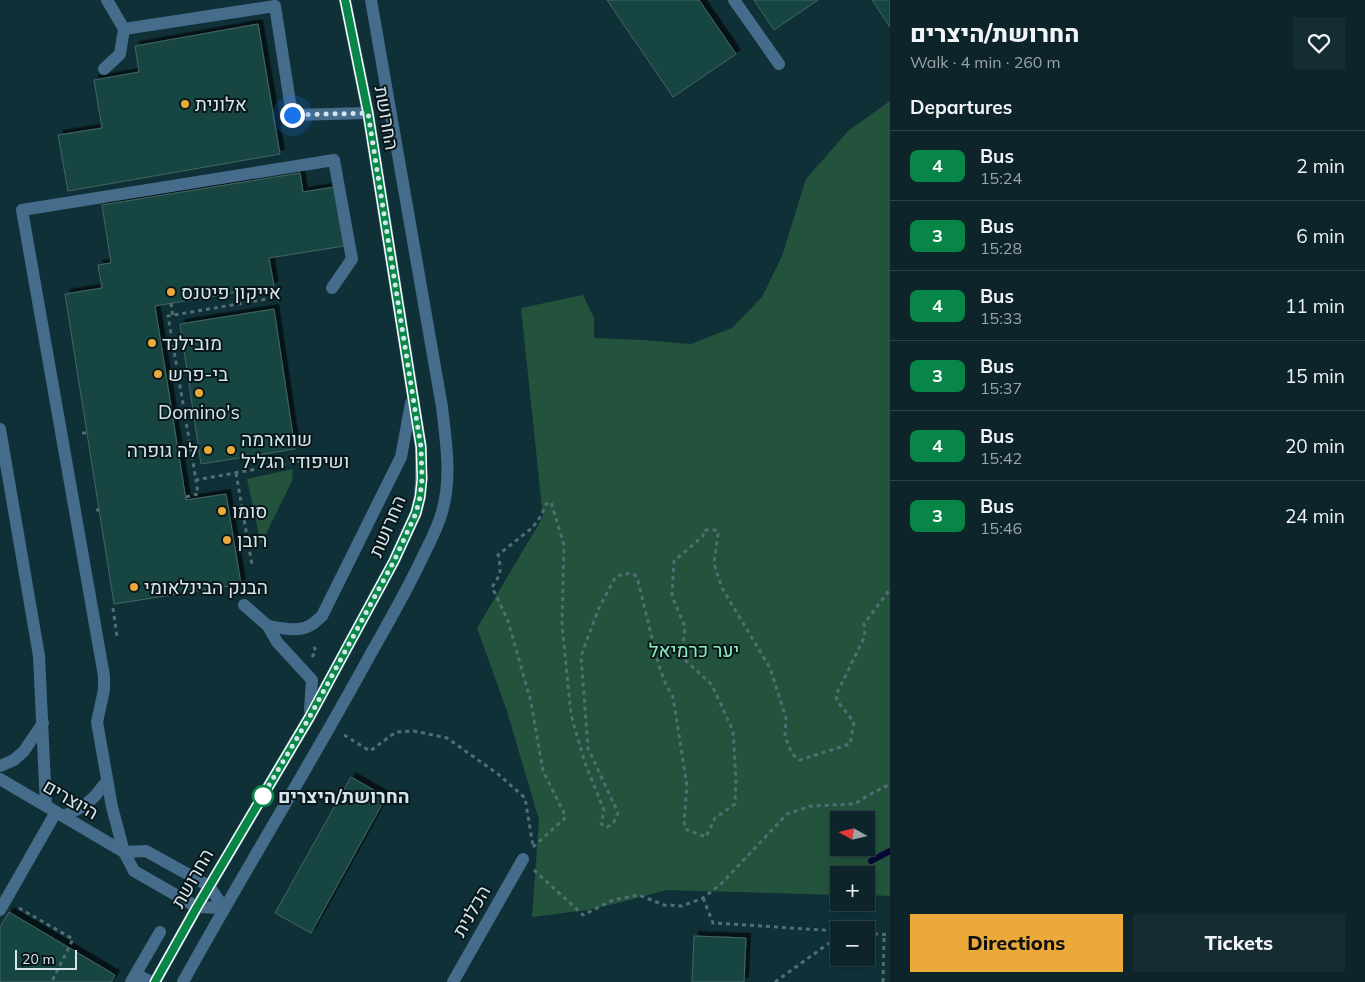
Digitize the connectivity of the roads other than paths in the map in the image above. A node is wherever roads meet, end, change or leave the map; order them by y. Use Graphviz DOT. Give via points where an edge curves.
graph roads {
  1 [pos="107,0"];
  2 [pos="345,0"];
  3 [pos="371,0"];
  4 [pos="379,0"];
  5 [pos="734,0"];
  6 [pos="376,26"];
  7 [pos="124,29"];
  8 [pos="779,64"];
  9 [pos="104,69"];
  10 [pos="368,113"];
  11 [pos="332,288"];
  12 [pos="413,395"];
  13 [pos="0,429"];
  14 [pos="244,605"];
  15 [pos="268,626"];
  16 [pos="309,718"];
  17 [pos="43,723"];
  18 [pos="0,766"];
  19 [pos="0,779"];
  20 [pos="107,781"];
  21 [pos="55,811"];
  22 [pos="124,852"];
  23 [pos="523,859"];
  24 [pos="209,886"];
  25 [pos="3,905"];
  26 [pos="197,907"];
  27 [pos="224,908"];
  28 [pos="160,932"];
  29 [pos="133,978"];
  30 [pos="153,982"];
  31 [pos="183,982"];
  32 [pos="452,982"];
  1 -- 7 [label="street"];
  2 -- 10 [label="street, החרושת"];
  3 -- 6 [label="street, החרושת"];
  4 -- 6 [label="street"];
  5 -- 8 [label="street"];
  6 -- 27 [label="street, החרושת" via="442,407 448,455 446,494 436,529 411,582"];
  7 -- 9 [label="street" via="120,54"];
  7 -- 10 [label="street" via="275,6 292,115"];
  10 -- 12 [label="street, החרושת"];
  11 -- 20 [label="street" via="352,259 334,160 22,210 104,676 97,722"];
  12 -- 15 [label="street" via="400,457 322,616 307,628"];
  12 -- 16 [label="street, החרושת" via="422,479 416,513 394,561"];
  13 -- 17 [label="street" via="39,656"];
  14 -- 15 [label="street"];
  15 -- 16 [label="street" via="277,642 312,680"];
  16 -- 24 [label="street, החרושת"];
  17 -- 18 [label="street" via="24,751"];
  17 -- 21 [label="street" via="43,764"];
  19 -- 21 [label="street, היוצרים"];
  20 -- 21 [label="street" via="84,806"];
  20 -- 22 [label="street"];
  21 -- 22 [label="street, היוצרים"];
  21 -- 25 [label="street"];
  22 -- 24 [label="street, היוצרים" via="146,851"];
  22 -- 26 [label="street, היוצרים" via="134,871"];
  23 -- 32 [label="street, הכלנית"];
  24 -- 26 [label="street, החרושת"];
  24 -- 27 [label="street, היוצרים"];
  26 -- 27 [label="street, היוצרים"];
  26 -- 30 [label="street, החרושת"];
  27 -- 31 [label="street, החרושת"];
  28 -- 29 [label="street"];
  29 -- 30 [label="street"];
}
